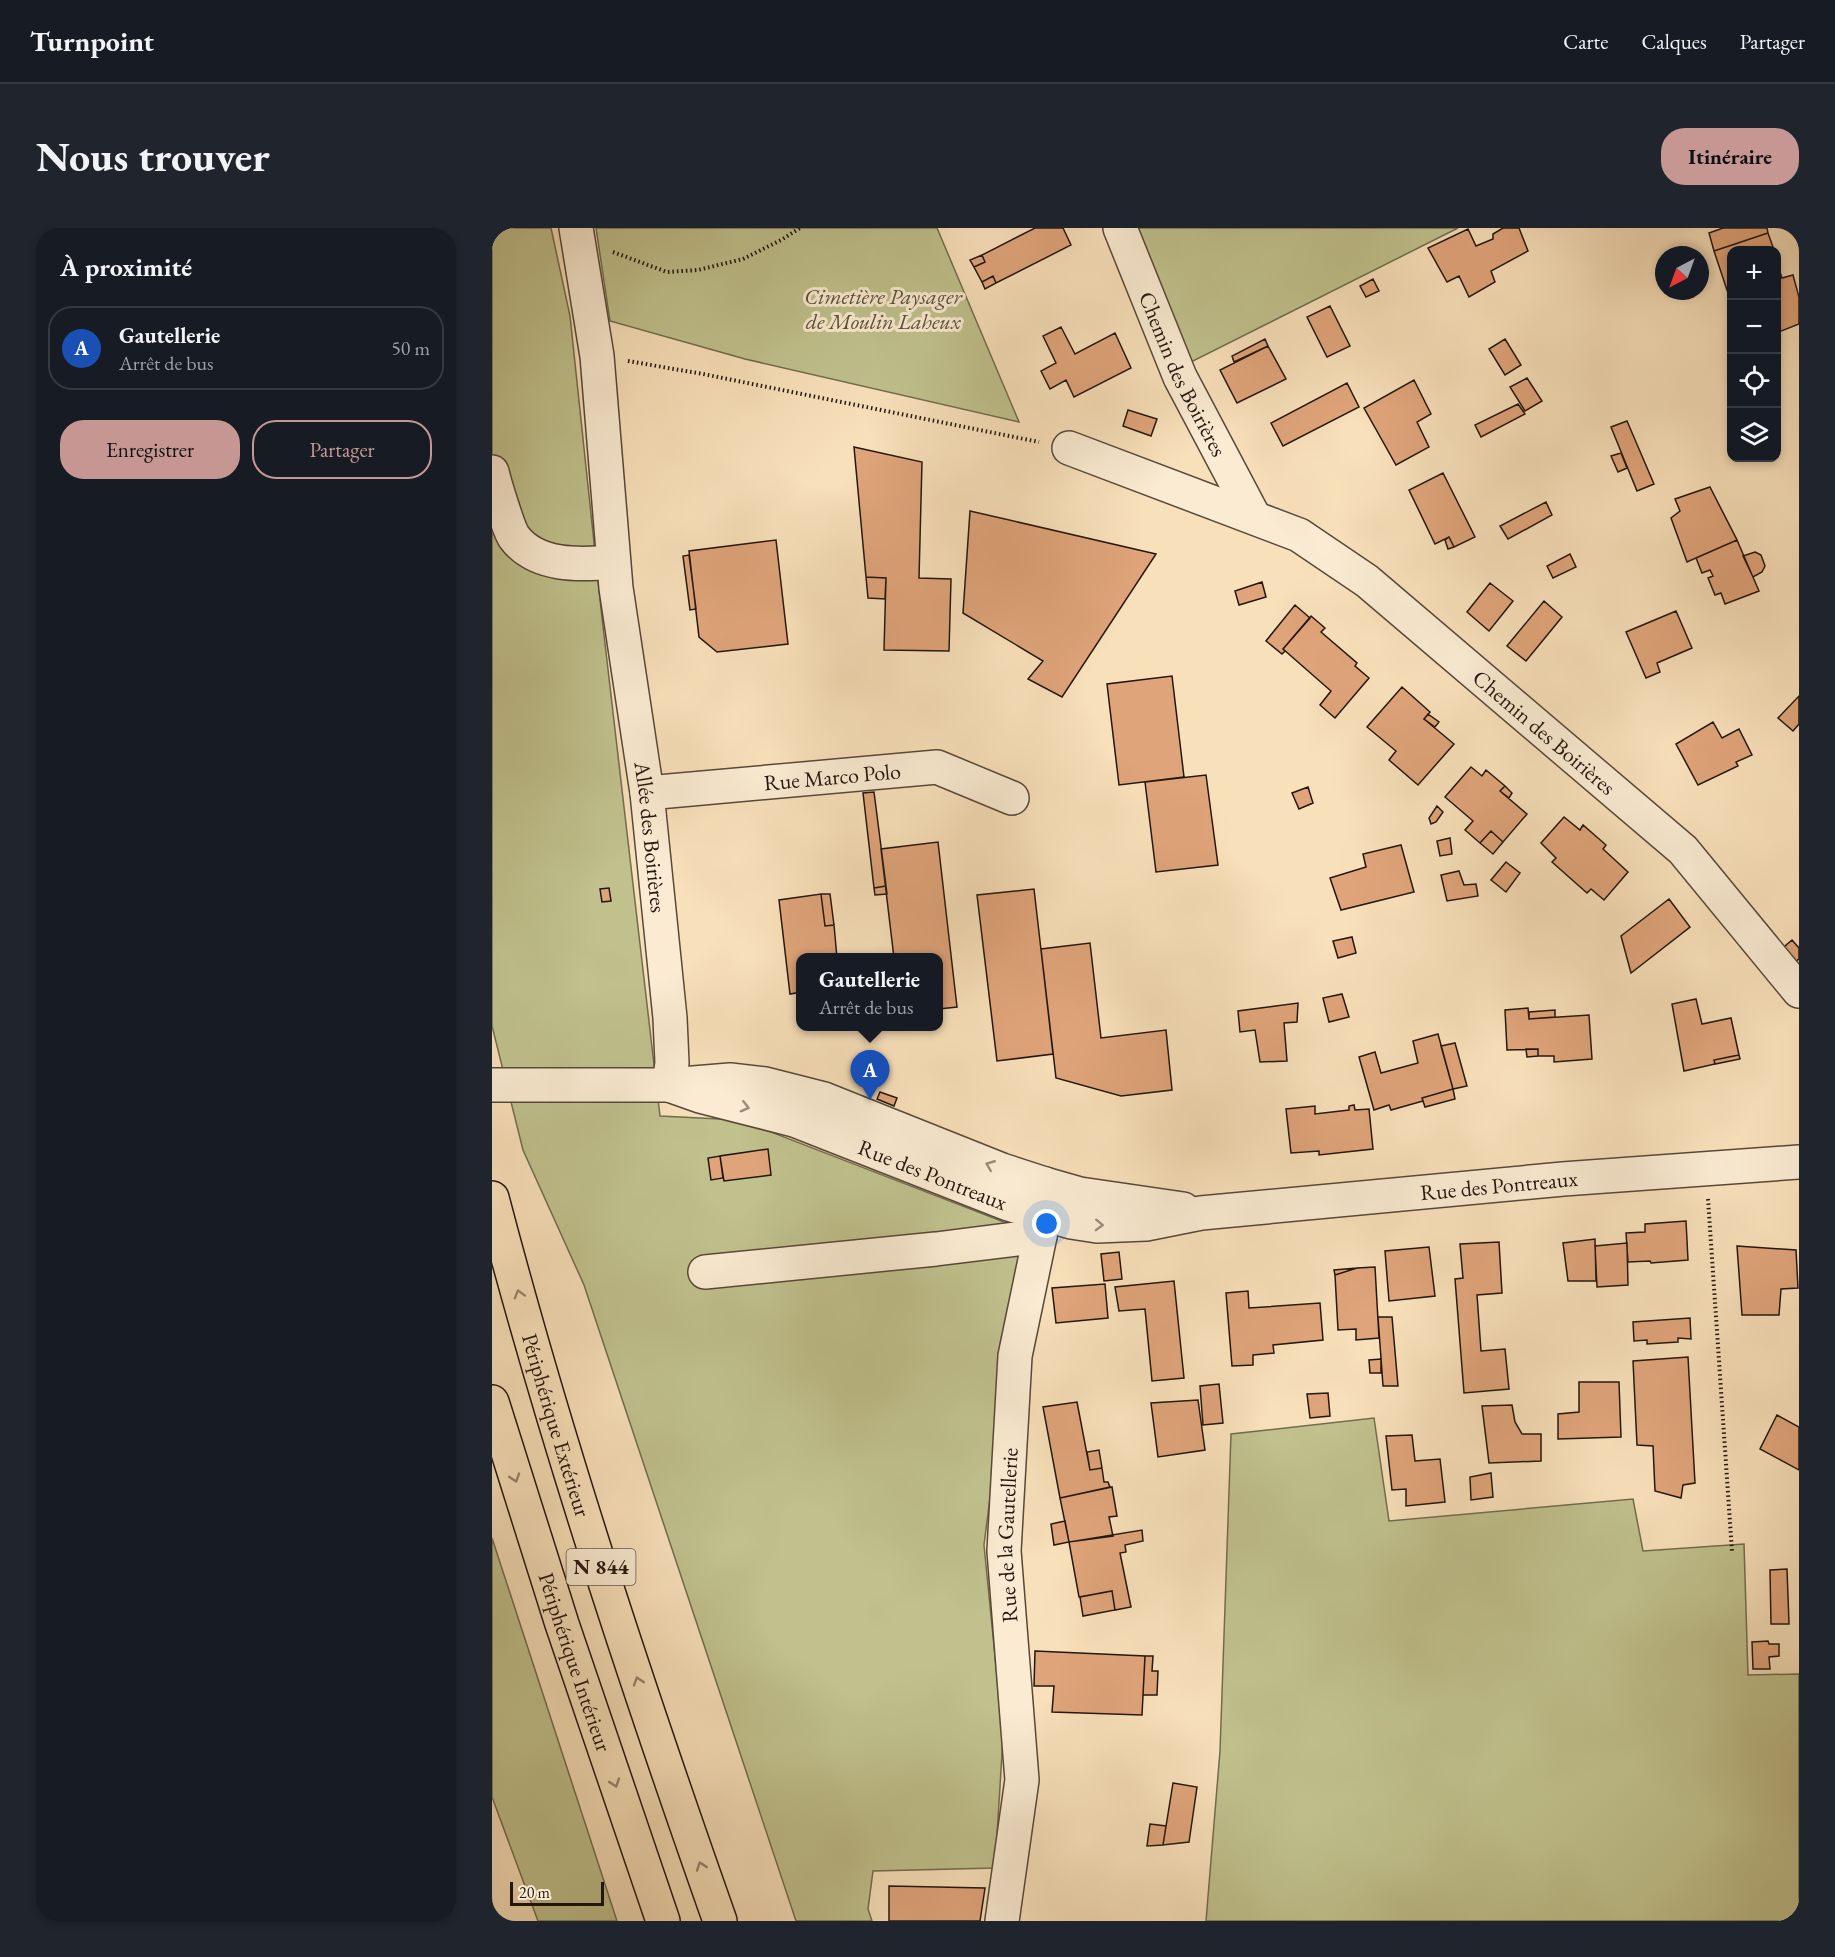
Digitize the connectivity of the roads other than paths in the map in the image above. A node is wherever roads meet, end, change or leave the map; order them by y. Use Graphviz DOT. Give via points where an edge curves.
graph roads {
  1 [pos="1120,228"];
  2 [pos="583,232"];
  3 [pos="1069,448"];
  4 [pos="492,472"];
  5 [pos="1254,517"];
  6 [pos="614,575"];
  7 [pos="646,793"];
  8 [pos="1012,798"];
  9 [pos="1799,991"];
  10 [pos="492,1085"];
  11 [pos="669,1085"];
  12 [pos="1799,1162"];
  13 [pos="492,1198"];
  14 [pos="1042,1212"];
  15 [pos="705,1272"];
  16 [pos="492,1402"];
  17 [pos="663,1921"];
  18 [pos="720,1921"];
  19 [pos="1002,1921"];
  1 -- 5 [label="street, Chemin des Boirières" via="1180,377"];
  2 -- 6 [label="street, Allée des Boirières"];
  3 -- 5 [label="street, Chemin des Boirières"];
  4 -- 6 [label="street" via="513,536 527,550 550,561 587,564"];
  5 -- 9 [label="street, Chemin des Boirières" via="1299,535 1366,581 1683,849"];
  6 -- 7 [label="street, Allée des Boirières"];
  7 -- 8 [label="street, Rue Marco Polo" via="937,767"];
  7 -- 11 [label="street, Allée des Boirières" via="670,1018"];
  10 -- 11 [label="street, Rue des Pontreaux"];
  11 -- 14 [label="street, Rue des Pontreaux" via="794,1120 1008,1204"];
  12 -- 14 [label="street, Rue des Pontreaux" via="1563,1179 1201,1213 1080,1194"];
  18 -- 13 [label="highway, Périphérique Extérieur / N 844, one-way" via="601,1569"];
  14 -- 15 [label="street" via="936,1249"];
  14 -- 19 [label="street, Rue de la Gautellerie" via="1015,1356 1004,1539 1022,1780"];
  16 -- 17 [label="highway, Périphérique Intérieur / N 844, one-way"];
}
